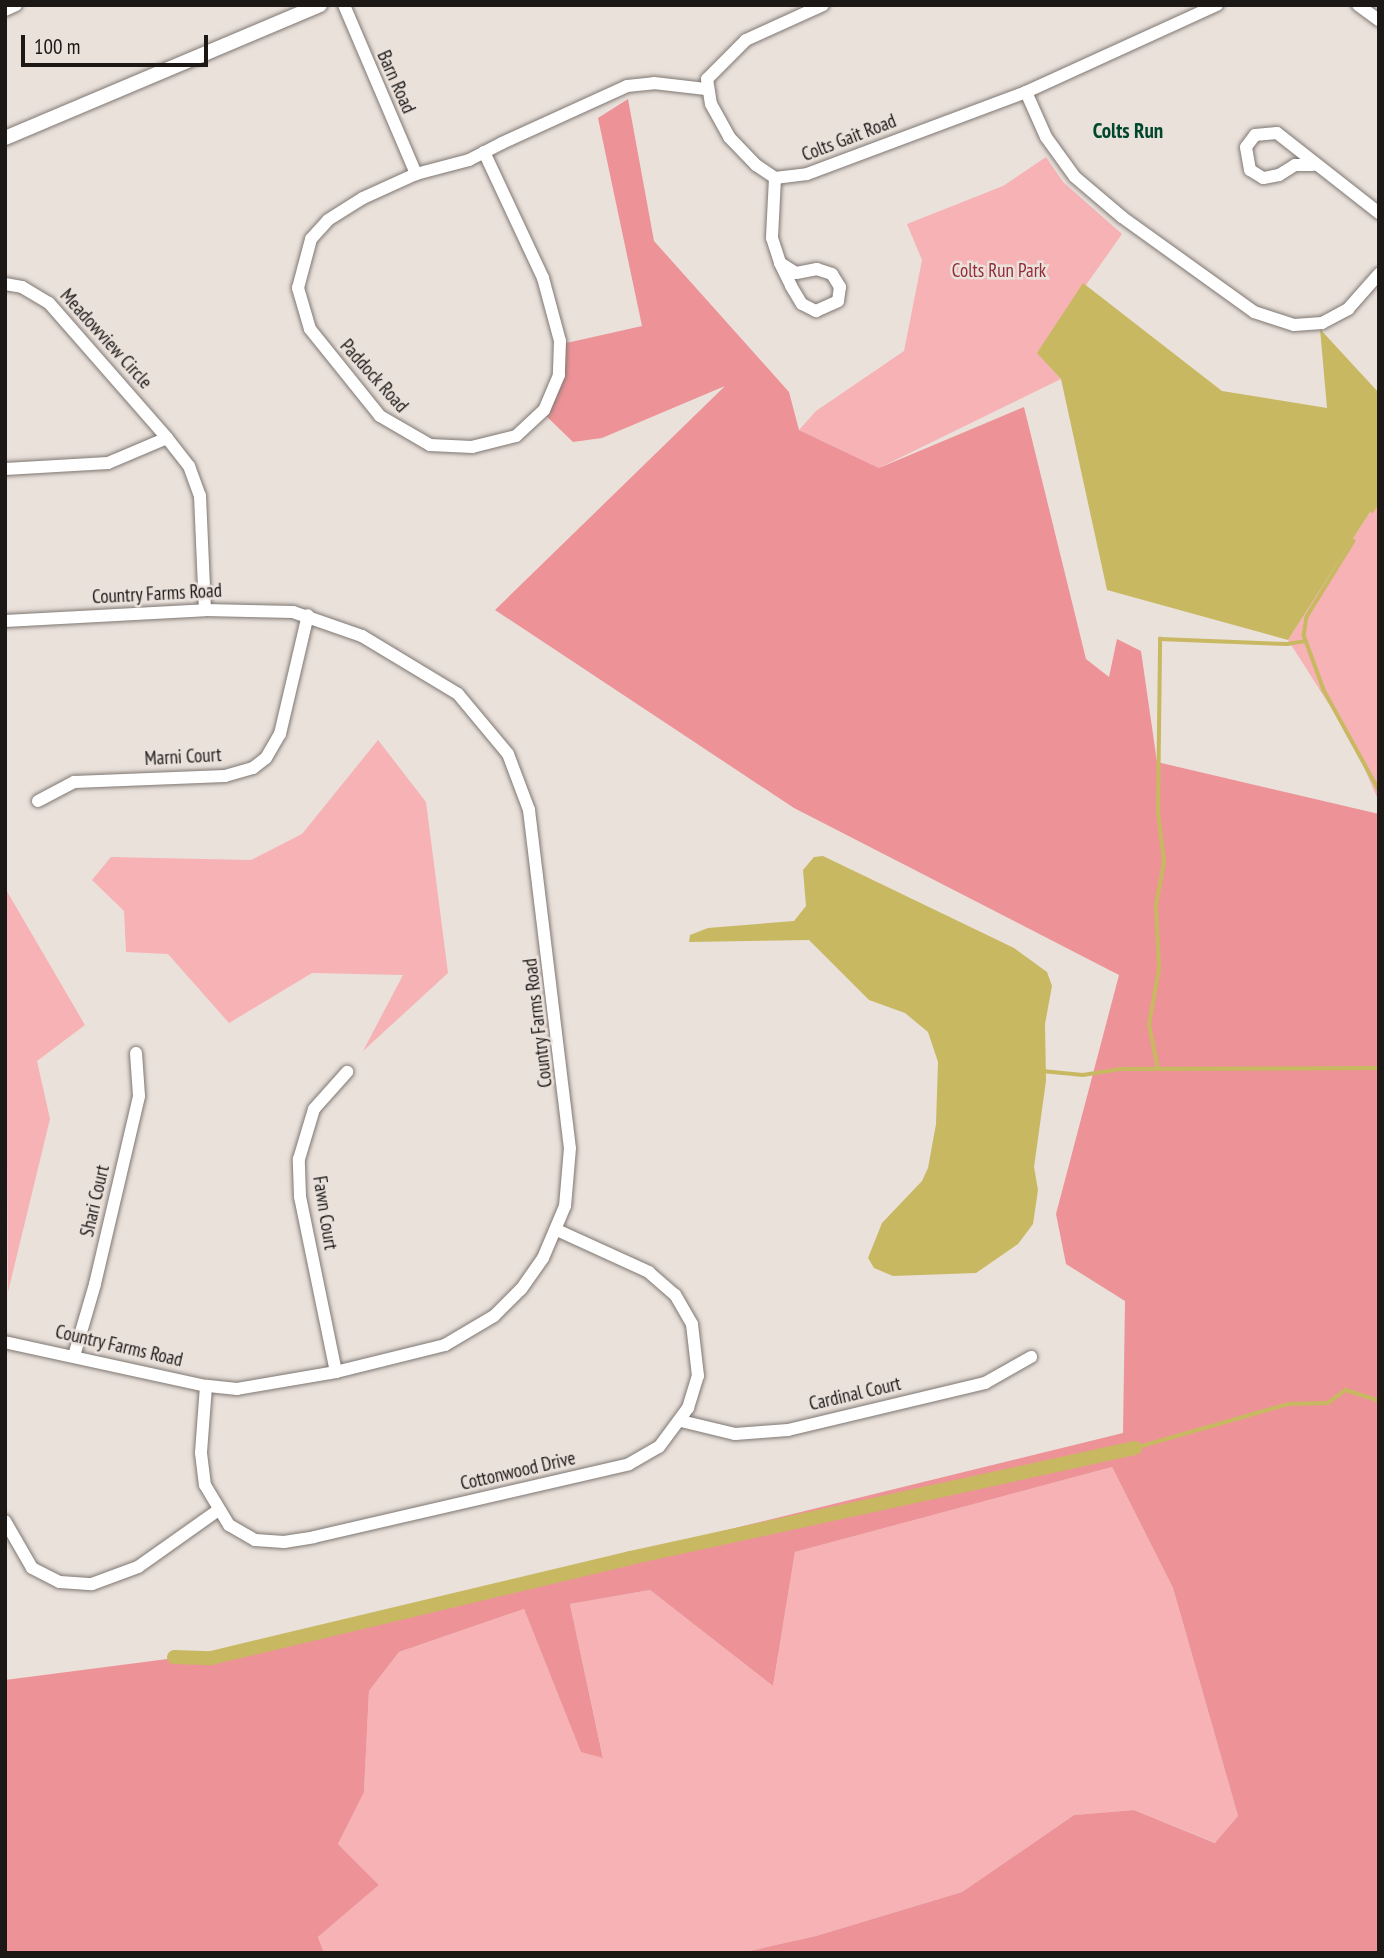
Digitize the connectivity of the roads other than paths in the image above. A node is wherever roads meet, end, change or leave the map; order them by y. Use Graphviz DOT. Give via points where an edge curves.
graph roads {
  1 [pos="16,5"];
  2 [pos="320,5"];
  3 [pos="344,5"];
  4 [pos="823,5"];
  5 [pos="1358,5"];
  6 [pos="1212,6"];
  7 [pos="5,10"];
  8 [pos="1379,20"];
  9 [pos="706,89"];
  10 [pos="1026,92"];
  11 [pos="5,138"];
  12 [pos="484,152"];
  13 [pos="1313,165"];
  14 [pos="416,174"];
  15 [pos="775,178"];
  16 [pos="1379,213"];
  17 [pos="780,263"];
  18 [pos="1379,274"];
  19 [pos="5,284"];
  20 [pos="167,438"];
  21 [pos="5,469"];
  22 [pos="205,610"];
  23 [pos="308,615"];
  24 [pos="5,621"];
  25 [pos="38,801"];
  26 [pos="136,1053"];
  27 [pos="346,1072"];
  28 [pos="557,1230"];
  29 [pos="5,1342"];
  30 [pos="74,1356"];
  31 [pos="1031,1357"];
  32 [pos="336,1372"];
  33 [pos="206,1386"];
  34 [pos="681,1421"];
  35 [pos="217,1511"];
  36 [pos="5,1521"];
  1 -- 7 [label="street"];
  2 -- 11 [label="street"];
  3 -- 14 [label="street, Barn Road"];
  4 -- 9 [label="street" via="746,40 710,74"];
  5 -- 8 [label="street"];
  6 -- 10 [label="street, Colts Gait Road"];
  9 -- 12 [label="street, Paddock Road" via="654,83 627,86"];
  9 -- 15 [label="street" via="737,147"];
  10 -- 15 [label="street, Colts Gait Road" via="807,174"];
  10 -- 18 [label="street" via="1046,137 1075,177 1122,217 1254,312 1294,325 1322,323 1348,309"];
  12 -- 14 [label="street, Paddock Road"];
  12 -- 14 [label="street, Paddock Road" via="542,278 561,350 557,384 544,410 523,431 499,444 430,445 396,428 332,359 303,313 299,270 311,239 354,203"];
  13 -- 13 [label="street" via="1277,133 1255,135 1246,147 1250,170 1263,178 1279,176 1295,165"];
  13 -- 16 [label="street"];
  15 -- 17 [label="street" via="771,226"];
  17 -- 17 [label="street" via="796,296 808,308 824,310 838,301 840,287 832,274 817,270 796,273"];
  19 -- 20 [label="street, Meadowview Circle" via="22,287 49,303"];
  20 -- 21 [label="street" via="108,463"];
  20 -- 22 [label="street, Meadowview Circle" via="189,466 200,496"];
  22 -- 23 [label="street, Country Farms Road" via="257,609"];
  22 -- 24 [label="street, Country Farms Road"];
  23 -- 25 [label="street, Marni Court" via="283,727 273,747 253,768 225,776 74,782"];
  23 -- 28 [label="street, Country Farms Road" via="379,645 451,688 485,722 517,772 533,830 569,1128 569,1188"];
  26 -- 30 [label="street, Shari Court" via="139,1096 96,1284"];
  27 -- 32 [label="street, Fawn Court" via="314,1109 299,1159 300,1196"];
  28 -- 32 [label="street, Country Farms Road" via="521,1289 478,1327 426,1351"];
  28 -- 34 [label="street, Cottonwood Drive" via="636,1264 664,1283 685,1309 697,1341 698,1376"];
  29 -- 30 [label="street, Country Farms Road"];
  30 -- 33 [label="street, Country Farms Road"];
  31 -- 34 [label="street, Cardinal Court" via="985,1383 788,1430 734,1434"];
  32 -- 33 [label="street, Country Farms Road" via="256,1388"];
  33 -- 35 [label="street, Cottonwood Drive" via="201,1453 205,1485"];
  34 -- 35 [label="street, Cottonwood Drive" via="659,1447 629,1464 314,1537 255,1540 229,1525"];
  35 -- 36 [label="street" via="138,1567 92,1584 60,1582 32,1568"];
}
